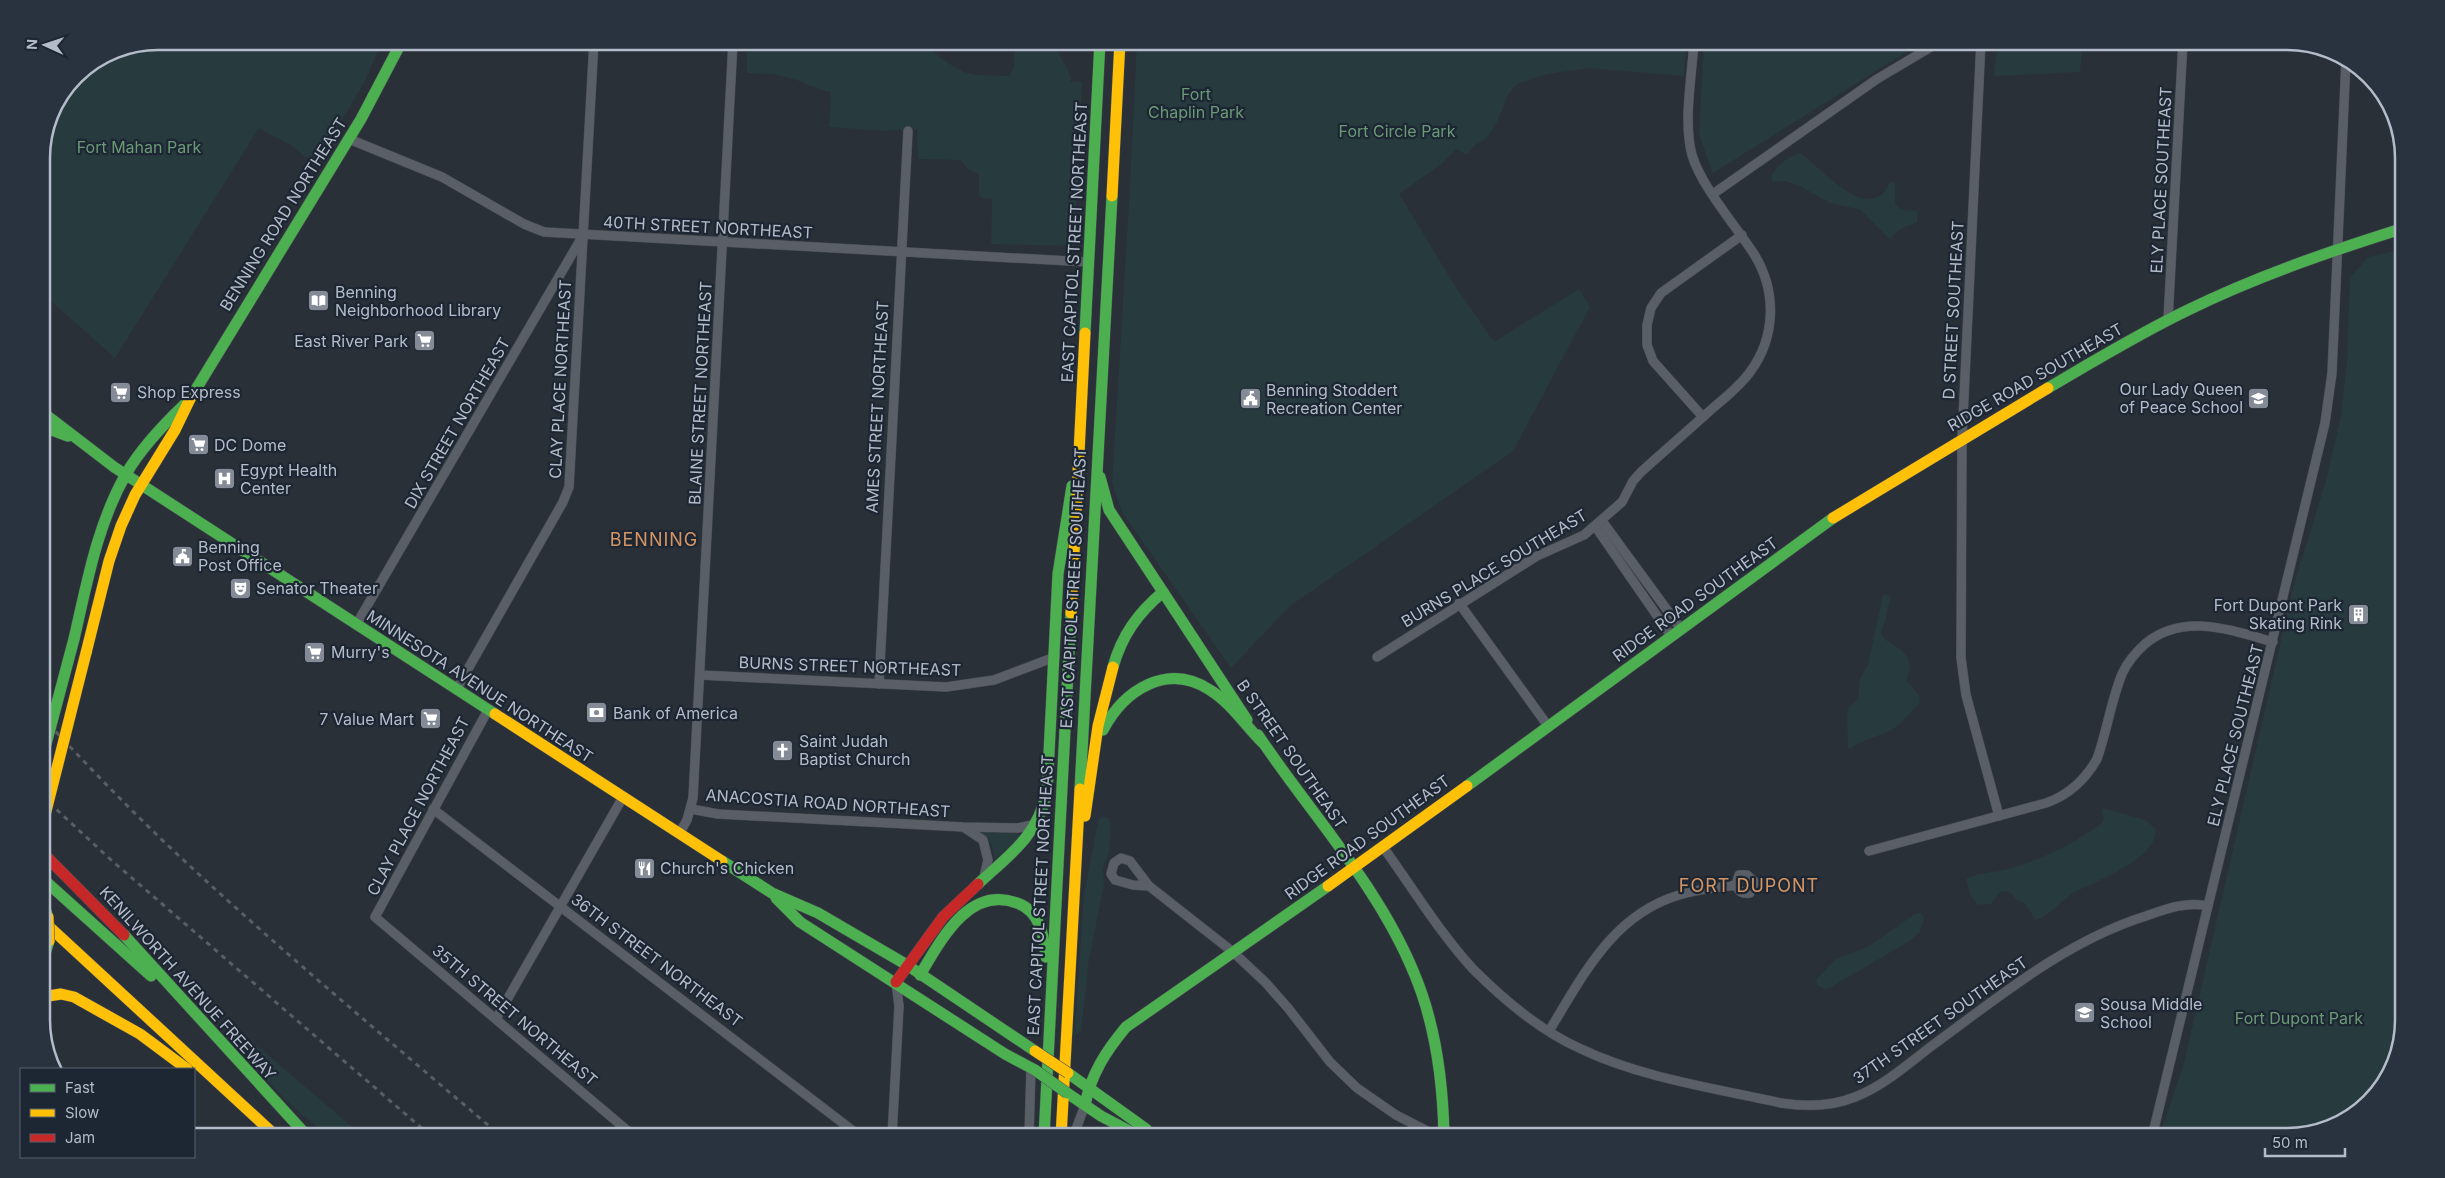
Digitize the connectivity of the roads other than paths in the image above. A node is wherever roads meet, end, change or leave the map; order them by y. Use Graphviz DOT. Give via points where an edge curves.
graph roads {
  1 [pos="398,50"];
  2 [pos="593,50"];
  3 [pos="733,50"];
  4 [pos="1100,50"];
  5 [pos="1119,50"];
  6 [pos="1694,50"];
  7 [pos="1926,50"];
  8 [pos="1980,50"];
  9 [pos="2183,50"];
  10 [pos="2346,67"];
  11 [pos="908,131"];
  12 [pos="348,139"];
  13 [pos="1713,194"];
  14 [pos="2395,231"];
  15 [pos="1742,235"];
  16 [pos="583,236"];
  17 [pos="723,243"];
  18 [pos="2339,248"];
  19 [pos="902,253"];
  20 [pos="1088,262"];
  21 [pos="2168,320"];
  22 [pos="188,402"];
  23 [pos="1703,417"];
  24 [pos="50,418"];
  25 [pos="50,430"];
  26 [pos="72,436"];
  27 [pos="1962,439"];
  28 [pos="1080,445"];
  29 [pos="1097,447"];
  30 [pos="126,475"];
  31 [pos="142,484"];
  32 [pos="1598,523"];
  33 [pos="1163,592"];
  34 [pos="1459,603"];
  35 [pos="356,626"];
  36 [pos="1676,633"];
  37 [pos="2273,642"];
  38 [pos="1055,657"];
  39 [pos="1377,657"];
  40 [pos="700,675"];
  41 [pos="879,684"];
  42 [pos="456,690"];
  43 [pos="488,710"];
  44 [pos="1548,726"];
  45 [pos="50,729"];
  46 [pos="1262,742"];
  47 [pos="1096,755"];
  48 [pos="50,795"];
  49 [pos="623,798"];
  50 [pos="433,809"];
  51 [pos="691,809"];
  52 [pos="1999,816"];
  53 [pos="1037,824"];
  54 [pos="963,827"];
  55 [pos="679,834"];
  56 [pos="1383,847"];
  57 [pos="1869,851"];
  58 [pos="50,860"];
  59 [pos="1352,868"];
  60 [pos="984,878"];
  61 [pos="50,885"];
  62 [pos="1149,886"];
  63 [pos="1736,886"];
  64 [pos="772,893"];
  65 [pos="1074,899"];
  66 [pos="561,906"];
  67 [pos="2208,906"];
  68 [pos="375,917"];
  69 [pos="50,924"];
  70 [pos="1233,952"];
  71 [pos="907,965"];
  72 [pos="920,975"];
  73 [pos="896,982"];
  74 [pos="909,992"];
  75 [pos="50,996"];
  76 [pos="899,1006"];
  77 [pos="496,1019"];
  78 [pos="204,1025"];
  79 [pos="1549,1031"];
  80 [pos="1049,1036"];
  81 [pos="186,1068"];
  82 [pos="1033,1069"];
  83 [pos="195,1076"];
  84 [pos="1087,1086"];
  85 [pos="1084,1105"];
  86 [pos="263,1128"];
  87 [pos="266,1128"];
  88 [pos="299,1128"];
  89 [pos="625,1128"];
  90 [pos="849,1128"];
  91 [pos="892,1128"];
  92 [pos="1030,1128"];
  93 [pos="1044,1128"];
  94 [pos="1061,1128"];
  95 [pos="1076,1128"];
  96 [pos="1125,1128"];
  97 [pos="1145,1128"];
  98 [pos="1422,1128"];
  99 [pos="1443,1128"];
  100 [pos="2154,1128"];
  1 -- 12 [label="main road, BENNING ROAD NORTHEAST"];
  2 -- 16 [label="street, CLAY PLACE NORTHEAST"];
  3 -- 17 [label="street, BLAINE STREET NORTHEAST"];
  4 -- 20 [label="main road, EAST CAPITOL STREET NORTHEAST"];
  5 -- 29 [label="main road, EAST CAPITOL STREET SOUTHEAST"];
  6 -- 13 [label="street, BURNS PLACE SOUTHEAST" via="1690,139 1693,157"];
  7 -- 13 [label="street" via="1877,79"];
  8 -- 27 [label="street, D STREET SOUTHEAST"];
  9 -- 21 [label="street, ELY PLACE SOUTHEAST"];
  10 -- 18 [label="street, ELY PLACE SOUTHEAST"];
  11 -- 19 [label="street, AMES STREET NORTHEAST"];
  12 -- 16 [label="street, 40TH STREET NORTHEAST" via="442,177 530,228"];
  12 -- 22 [label="main road, BENNING ROAD NORTHEAST"];
  13 -- 15 [label="street, BURNS PLACE SOUTHEAST"];
  14 -- 18 [label="main road, RIDGE ROAD SOUTHEAST"];
  15 -- 23 [label="street, BURNS PLACE SOUTHEAST" via="1761,266 1769,290 1768,336 1750,372"];
  15 -- 23 [label="street" via="1662,293 1651,308 1647,325 1647,345 1653,361"];
  16 -- 17 [label="street, 40TH STREET NORTHEAST"];
  16 -- 35 [label="street, DIX STREET NORTHEAST"];
  16 -- 42 [label="street, CLAY PLACE NORTHEAST" via="569,487"];
  17 -- 19 [label="street, 40TH STREET NORTHEAST"];
  17 -- 40 [label="street, BLAINE STREET NORTHEAST"];
  18 -- 21 [label="main road, RIDGE ROAD SOUTHEAST"];
  18 -- 37 [label="street, ELY PLACE SOUTHEAST" via="2328,406"];
  19 -- 20 [label="street, 40TH STREET NORTHEAST"];
  19 -- 41 [label="street, AMES STREET NORTHEAST"];
  20 -- 28 [label="main road, EAST CAPITOL STREET NORTHEAST"];
  21 -- 27 [label="main road, RIDGE ROAD SOUTHEAST"];
  22 -- 30 [label="main road, BENNING ROAD NORTHEAST"];
  22 -- 31 [label="main road, BENNING ROAD NORTHEAST" via="180,422"];
  23 -- 32 [label="street, BURNS PLACE SOUTHEAST" via="1637,476 1622,502"];
  24 -- 26 [label="main road, MINNESOTA AVENUE NORTHEAST"];
  25 -- 26 [label="main road, MINNESOTA AVENUE NORTHEAST"];
  26 -- 30 [label="main road, MINNESOTA AVENUE NORTHEAST"];
  27 -- 36 [label="main road, RIDGE ROAD SOUTHEAST" via="1832,518"];
  27 -- 52 [label="street, D STREET SOUTHEAST" via="1962,673"];
  28 -- 38 [label="main road, EAST CAPITOL STREET NORTHEAST" via="1062,541"];
  28 -- 80 [label="main road, EAST CAPITOL STREET NORTHEAST"];
  29 -- 33 [label="main road, B STREET SOUTHEAST" via="1100,480 1109,510"];
  29 -- 65 [label="main road, EAST CAPITOL STREET SOUTHEAST"];
  30 -- 31 [label="main road, MINNESOTA AVENUE NORTHEAST"];
  30 -- 45 [label="main road, BENNING ROAD NORTHEAST, bridge" via="103,525"];
  31 -- 35 [label="main road, MINNESOTA AVENUE NORTHEAST"];
  31 -- 48 [label="main road, BENNING ROAD NORTHEAST, bridge" via="119,532"];
  32 -- 34 [label="street, BURNS PLACE SOUTHEAST" via="1584,535 1537,556"];
  32 -- 36 [label="street"];
  33 -- 46 [label="main road, B STREET SOUTHEAST"];
  33 -- 47 [label="main road" via="1140,612 1117,652 1107,683"];
  34 -- 39 [label="street, BURNS PLACE SOUTHEAST"];
  34 -- 44 [label="street"];
  35 -- 42 [label="main road, MINNESOTA AVENUE NORTHEAST"];
  36 -- 44 [label="main road, RIDGE ROAD SOUTHEAST"];
  37 -- 52 [label="street" via="2198,625 2155,637 2126,667 2097,759 2084,778 2053,801"];
  37 -- 67 [label="street, ELY PLACE SOUTHEAST"];
  38 -- 41 [label="street, BURNS STREET NORTHEAST" via="994,680 965,686"];
  38 -- 53 [label="main road, EAST CAPITOL STREET NORTHEAST" via="1047,792"];
  40 -- 41 [label="street, BURNS STREET NORTHEAST"];
  40 -- 51 [label="street, BLAINE STREET NORTHEAST"];
  42 -- 43 [label="main road, MINNESOTA AVENUE NORTHEAST"];
  43 -- 49 [label="main road, MINNESOTA AVENUE NORTHEAST"];
  43 -- 50 [label="street, CLAY PLACE NORTHEAST"];
  44 -- 56 [label="main road, RIDGE ROAD SOUTHEAST"];
  46 -- 47 [label="main road" via="1210,690 1189,681 1166,679 1142,685 1120,702 1105,725"];
  46 -- 59 [label="main road, B STREET SOUTHEAST"];
  47 -- 65 [label="main road"];
  49 -- 55 [label="main road, MINNESOTA AVENUE NORTHEAST"];
  49 -- 66 [label="street"];
  50 -- 66 [label="street, 36TH STREET NORTHEAST"];
  50 -- 68 [label="street, CLAY PLACE NORTHEAST"];
  51 -- 54 [label="street, ANACOSTIA ROAD NORTHEAST" via="718,814"];
  51 -- 55 [label="street, BLAINE STREET NORTHEAST"];
  52 -- 57 [label="street"];
  53 -- 54 [label="street, ANACOSTIA ROAD NORTHEAST" via="1018,828"];
  53 -- 60 [label="main road, EAST CAPITOL STREET NORTHEAST" via="1027,839"];
  54 -- 60 [label="street, ANACOSTIA ROAD NORTHEAST" via="983,840 988,860"];
  55 -- 64 [label="main road, MINNESOTA AVENUE NORTHEAST"];
  56 -- 59 [label="main road, RIDGE ROAD SOUTHEAST"];
  56 -- 79 [label="street, 37TH STREET SOUTHEAST" via="1472,968 1518,1009"];
  58 -- 78 [label="main road, KENILWORTH AVENUE FREEWAY" via="106,914"];
  59 -- 70 [label="main road, RIDGE ROAD SOUTHEAST"];
  59 -- 99 [label="main road, B STREET SOUTHEAST" via="1405,952 1419,987 1440,1071"];
  60 -- 71 [label="main road, EAST CAPITOL STREET NORTHEAST" via="943,916"];
  61 -- 78 [label="main road"];
  62 -- 70 [label="street"];
  63 -- 79 [label="street" via="1680,894 1648,908 1629,921 1603,946"];
  64 -- 71 [label="main road, MINNESOTA AVENUE NORTHEAST" via="818,913"];
  64 -- 73 [label="main road, MINNESOTA AVENUE NORTHEAST" via="800,922"];
  65 -- 94 [label="main road, EAST CAPITOL STREET SOUTHEAST"];
  66 -- 77 [label="street"];
  66 -- 90 [label="street, 36TH STREET NORTHEAST"];
  67 -- 79 [label="street, 37TH STREET SOUTHEAST" via="2189,904 2164,910 2084,942 2018,983 1878,1085 1832,1104 1781,1103 1638,1070 1592,1054"];
  67 -- 100 [label="street, ELY PLACE SOUTHEAST"];
  68 -- 77 [label="street, 35TH STREET NORTHEAST"];
  69 -- 87 [label="main road"];
  70 -- 84 [label="main road, RIDGE ROAD SOUTHEAST" via="1126,1027 1109,1046"];
  70 -- 98 [label="street" via="1280,998 1325,1056 1352,1083 1390,1111"];
  71 -- 72 [label="main road, MINNESOTA AVENUE NORTHEAST"];
  71 -- 73 [label="main road"];
  72 -- 74 [label="main road"];
  72 -- 80 [label="main road" via="947,932 974,906 995,899 1016,902 1030,911 1042,928 1049,987"];
  72 -- 84 [label="main road, MINNESOTA AVENUE NORTHEAST, bridge"];
  73 -- 74 [label="main road, MINNESOTA AVENUE NORTHEAST"];
  73 -- 76 [label="street"];
  74 -- 76 [label="street"];
  74 -- 82 [label="main road, MINNESOTA AVENUE NORTHEAST"];
  75 -- 81 [label="main road" via="74,997 140,1034"];
  76 -- 91 [label="street"];
  77 -- 89 [label="street, 35TH STREET NORTHEAST"];
  78 -- 88 [label="main road, KENILWORTH AVENUE FREEWAY"];
  80 -- 93 [label="main road, EAST CAPITOL STREET NORTHEAST"];
  82 -- 85 [label="main road, MINNESOTA AVENUE NORTHEAST, bridge"];
  82 -- 92 [label="street"];
  83 -- 86 [label="main road"];
  84 -- 85 [label="main road, RIDGE ROAD SOUTHEAST"];
  84 -- 97 [label="main road, MINNESOTA AVENUE NORTHEAST"];
  85 -- 95 [label="street"];
  85 -- 96 [label="main road, MINNESOTA AVENUE NORTHEAST"];
}
